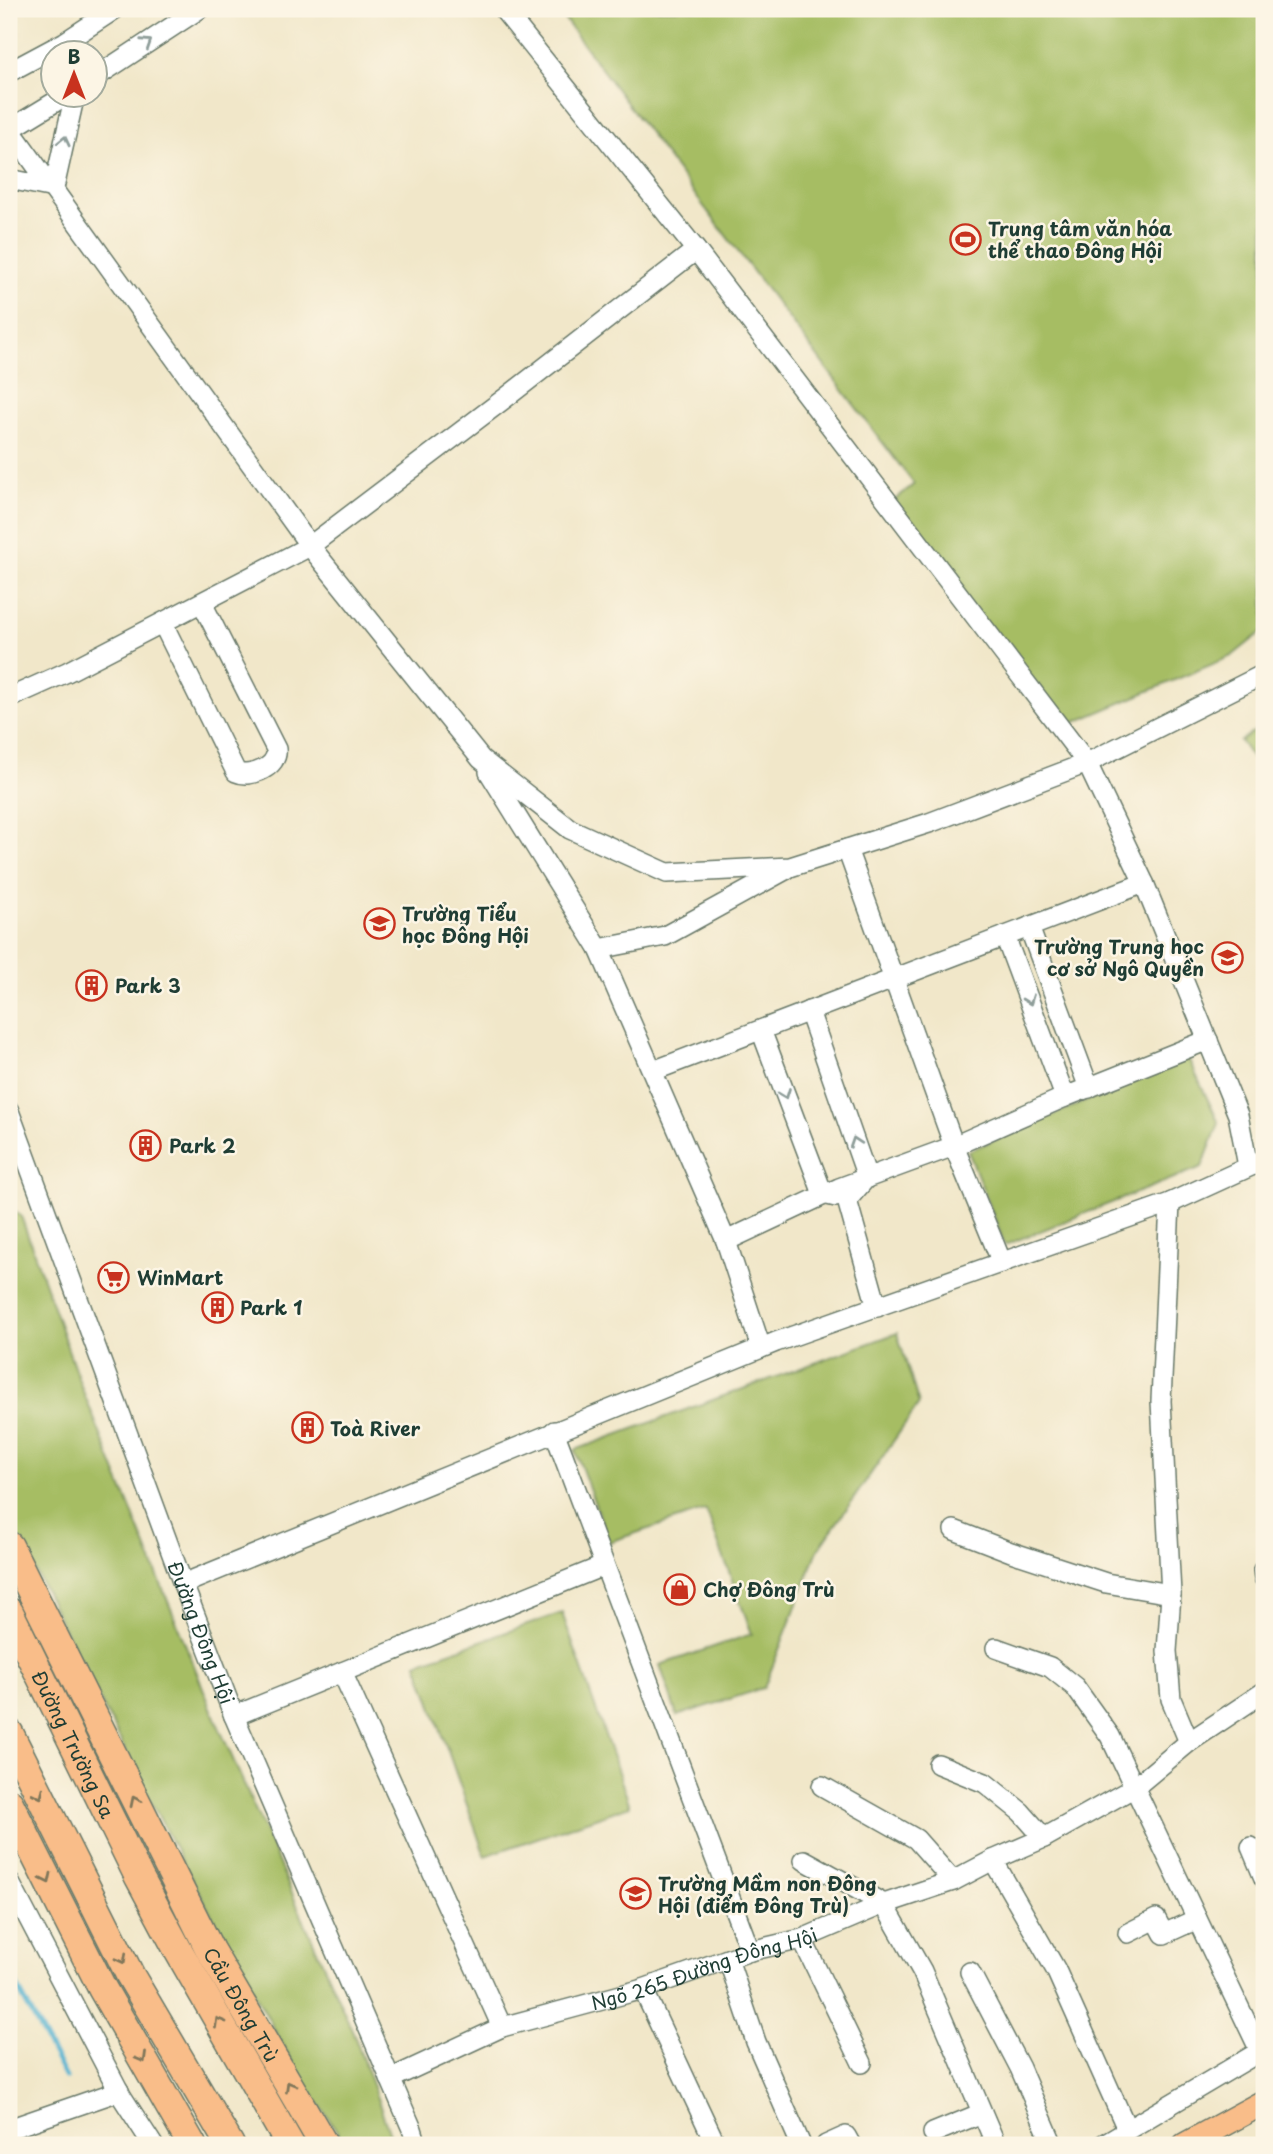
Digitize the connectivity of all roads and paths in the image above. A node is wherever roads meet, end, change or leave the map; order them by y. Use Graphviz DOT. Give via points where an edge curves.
graph roads {
  1 [pos="116,9"];
  2 [pos="200,9"];
  3 [pos="503,9"];
  4 [pos="108,69"];
  5 [pos="9,72"];
  6 [pos="44,108"];
  7 [pos="72,108"];
  8 [pos="9,129"];
  9 [pos="9,179"];
  10 [pos="54,188"];
  11 [pos="696,250"];
  12 [pos="310,546"];
  13 [pos="202,603"];
  14 [pos="163,624"];
  15 [pos="1264,674"];
  16 [pos="9,698"];
  17 [pos="481,759"];
  18 [pos="1087,763"];
  19 [pos="847,849"];
  20 [pos="790,867"];
  21 [pos="1144,883"];
  22 [pos="1030,927"];
  23 [pos="1005,936"];
  24 [pos="598,948"];
  25 [pos="895,978"];
  26 [pos="809,1012"];
  27 [pos="761,1030"];
  28 [pos="1208,1040"];
  29 [pos="653,1071"];
  30 [pos="1088,1087"];
  31 [pos="1065,1097"];
  32 [pos="9,1111"];
  33 [pos="954,1146"];
  34 [pos="17,1156"];
  35 [pos="1256,1163"];
  36 [pos="867,1177"];
  37 [pos="823,1194"];
  38 [pos="847,1200"];
  39 [pos="1170,1203"];
  40 [pos="726,1241"];
  41 [pos="1002,1263"];
  42 [pos="877,1307"];
  43 [pos="761,1348"];
  44 [pos="554,1432"];
  45 [pos="954,1530"];
  46 [pos="9,1546"];
  47 [pos="603,1566"];
  48 [pos="183,1584"];
  49 [pos="1171,1594"];
  50 [pos="9,1612"];
  51 [pos="996,1648"];
  52 [pos="342,1672"];
  53 [pos="1264,1692"];
  54 [pos="234,1716"];
  55 [pos="9,1733"];
  56 [pos="1189,1742"];
  57 [pos="938,1764"];
  58 [pos="822,1786"];
  59 [pos="1135,1787"];
  60 [pos="9,1803"];
  61 [pos="1044,1838"];
  62 [pos="1251,1847"];
  63 [pos="804,1860"];
  64 [pos="993,1860"];
  65 [pos="139,1877"];
  66 [pos="1264,1878"];
  67 [pos="9,1881"];
  68 [pos="954,1881"];
  69 [pos="884,1904"];
  70 [pos="1197,1919"];
  71 [pos="1128,1933"];
  72 [pos="802,1940"];
  73 [pos="750,1951"];
  74 [pos="728,1959"];
  75 [pos="970,1972"];
  76 [pos="643,1989"];
  77 [pos="502,2027"];
  78 [pos="1262,2050"];
  79 [pos="862,2063"];
  80 [pos="390,2079"];
  81 [pos="119,2091"];
  82 [pos="1264,2102"];
  83 [pos="982,2113"];
  84 [pos="9,2129"];
  85 [pos="933,2133"];
  86 [pos="1123,2137"];
  87 [pos="153,2145"];
  88 [pos="192,2145"];
  89 [pos="230,2145"];
  90 [pos="290,2145"];
  91 [pos="324,2145"];
  92 [pos="417,2145"];
  93 [pos="716,2145"];
  94 [pos="801,2145"];
  95 [pos="826,2145"];
  96 [pos="851,2145"];
  97 [pos="996,2145"];
  98 [pos="1053,2145"];
  99 [pos="1102,2145"];
  100 [pos="1185,2145"];
  1 -- 5 [label="street"];
  4 -- 2 [label="street, one-way"];
  3 -- 11 [label="street"];
  6 -- 8 [label="street"];
  10 -- 7 [label="street, one-way"];
  8 -- 10 [label="street"];
  9 -- 10 [label="street"];
  10 -- 12 [label="street"];
  11 -- 12 [label="street"];
  11 -- 18 [label="street"];
  12 -- 13 [label="street"];
  12 -- 17 [label="street"];
  13 -- 14 [label="street"];
  13 -- 14 [label="street" via="276,749 274,762 250,775 236,772"];
  14 -- 16 [label="street"];
  15 -- 18 [label="street"];
  17 -- 20 [label="street" via="570,829 667,873"];
  17 -- 24 [label="street"];
  18 -- 19 [label="street"];
  18 -- 21 [label="street"];
  19 -- 20 [label="street"];
  19 -- 25 [label="street"];
  20 -- 24 [label="street" via="665,936"];
  21 -- 22 [label="street"];
  21 -- 28 [label="street"];
  22 -- 23 [label="street"];
  22 -- 30 [label="street"];
  23 -- 25 [label="street"];
  23 -- 31 [label="street, one-way"];
  24 -- 29 [label="street"];
  25 -- 26 [label="street"];
  25 -- 33 [label="street"];
  26 -- 27 [label="street"];
  36 -- 26 [label="street, one-way"];
  27 -- 29 [label="street"];
  27 -- 37 [label="street, one-way"];
  28 -- 30 [label="street"];
  28 -- 35 [label="street"];
  29 -- 40 [label="street"];
  30 -- 31 [label="street"];
  31 -- 33 [label="street"];
  32 -- 34 [label="street, Đường Đông Hội"];
  33 -- 36 [label="street"];
  33 -- 41 [label="street"];
  34 -- 48 [label="street, Đường Đông Hội"];
  35 -- 39 [label="street"];
  36 -- 37 [label="street"];
  36 -- 38 [label="street"];
  37 -- 38 [label="street"];
  37 -- 40 [label="street"];
  38 -- 42 [label="street"];
  39 -- 41 [label="street"];
  39 -- 49 [label="street" via="1161,1401"];
  40 -- 43 [label="street"];
  41 -- 42 [label="street"];
  42 -- 43 [label="street"];
  43 -- 44 [label="street"];
  44 -- 47 [label="street"];
  44 -- 48 [label="street"];
  45 -- 49 [label="street" via="1106,1583"];
  91 -- 46 [label="highway, Cầu Đông Trù, one-way" via="210,1950"];
  47 -- 52 [label="street"];
  47 -- 73 [label="street"];
  48 -- 54 [label="street, Đường Đông Hội"];
  49 -- 56 [label="street" via="1167,1651 1171,1699"];
  50 -- 65 [label="highway, Đường Trường Sa"];
  51 -- 59 [label="street" via="1050,1667 1075,1687 1110,1736"];
  52 -- 54 [label="street"];
  52 -- 77 [label="street"];
  53 -- 56 [label="street, Ngõ 265 Đường Đông Hội"];
  54 -- 80 [label="street, Đường Đông Hội"];
  55 -- 89 [label="highway, one-way" via="130,1975"];
  56 -- 59 [label="street, Ngõ 265 Đường Đông Hội"];
  57 -- 61 [label="street" via="985,1783"];
  58 -- 68 [label="street" via="916,1839"];
  59 -- 61 [label="street, Ngõ 265 Đường Đông Hội"];
  59 -- 70 [label="street"];
  60 -- 88 [label="highway, one-way" via="102,1988"];
  61 -- 64 [label="street, Ngõ 265 Đường Đông Hội"];
  62 -- 66 [label="street"];
  63 -- 69 [label="street"];
  64 -- 68 [label="street, Ngõ 265 Đường Đông Hội"];
  64 -- 86 [label="street" via="1056,1970"];
  90 -- 65 [label="highway, Cầu Đông Trù, one-way"];
  67 -- 81 [label="street"];
  68 -- 69 [label="street, Ngõ 265 Đường Đông Hội"];
  69 -- 72 [label="street, Ngõ 265 Đường Đông Hội"];
  69 -- 83 [label="street" via="922,1971"];
  70 -- 71 [label="street" via="1164,1934 1156,1919"];
  70 -- 78 [label="street"];
  72 -- 73 [label="street, Ngõ 265 Đường Đông Hội"];
  72 -- 79 [label="street"];
  73 -- 74 [label="street, Ngõ 265 Đường Đông Hội"];
  74 -- 76 [label="street, Ngõ 265 Đường Đông Hội"];
  74 -- 94 [label="street" via="756,2042"];
  75 -- 98 [label="street" via="1020,2068"];
  76 -- 77 [label="street, Ngõ 265 Đường Đông Hội"];
  76 -- 93 [label="street"];
  77 -- 80 [label="street, Ngõ 265 Đường Đông Hội"];
  78 -- 86 [label="street"];
  80 -- 92 [label="street, Đường Đông Hội"];
  81 -- 84 [label="street"];
  81 -- 87 [label="street"];
  82 -- 100 [label="main road"];
  83 -- 85 [label="street"];
  83 -- 97 [label="street"];
  86 -- 99 [label="street"];
  95 -- 96 [label="street" via="846,2136"];
}
